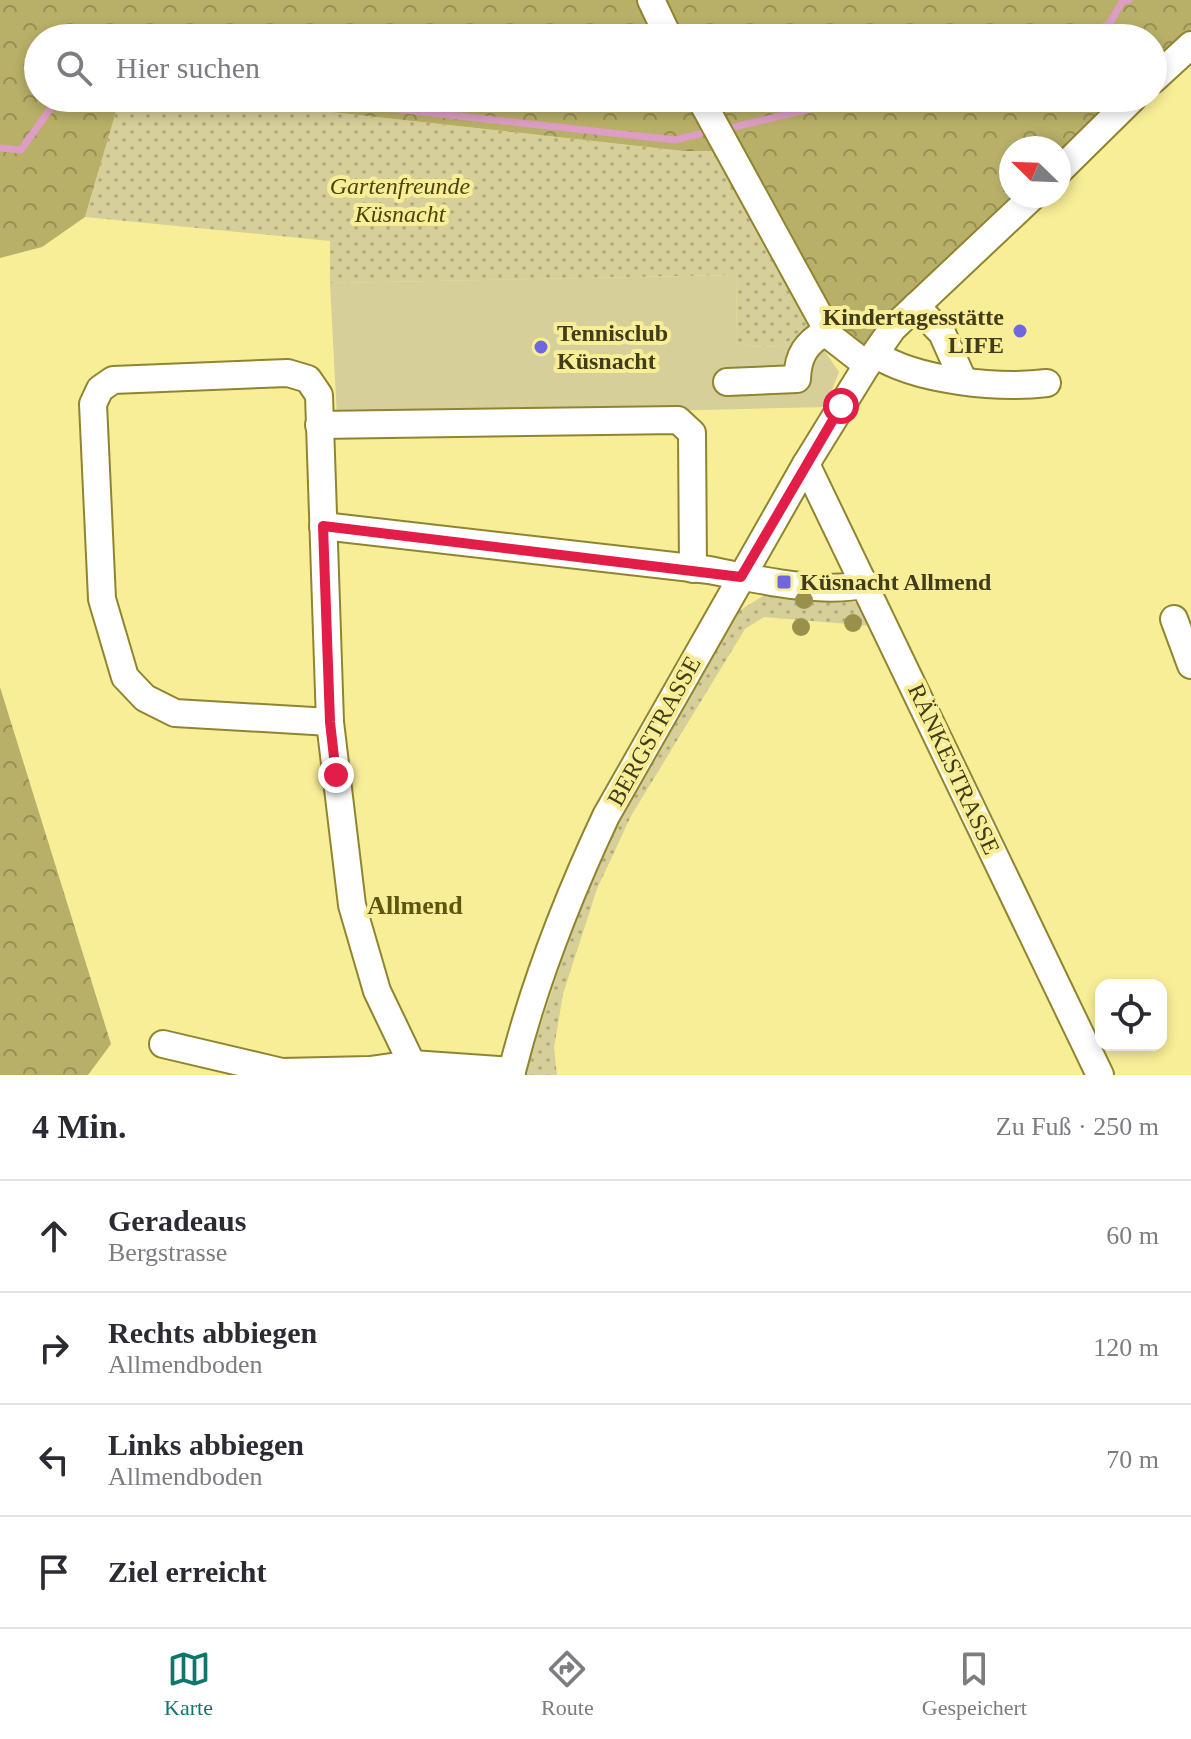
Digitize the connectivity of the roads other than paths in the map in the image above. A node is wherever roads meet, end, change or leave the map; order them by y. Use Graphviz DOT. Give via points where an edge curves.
graph roads {
  1 [pos="651,0"];
  2 [pos="662,24"];
  3 [pos="1191,45"];
  4 [pos="1167,67"];
  5 [pos="708,112"];
  6 [pos="1119,112"];
  7 [pos="1071,159"];
  8 [pos="1020,208"];
  9 [pos="916,306"];
  10 [pos="827,330"];
  11 [pos="871,360"];
  12 [pos="963,380"];
  13 [pos="727,382"];
  14 [pos="1047,383"];
  15 [pos="319,425"];
  16 [pos="806,464"];
  17 [pos="323,526"];
  18 [pos="693,569"];
  19 [pos="741,577"];
  20 [pos="867,584"];
  21 [pos="1174,619"];
  22 [pos="1191,665"];
  23 [pos="330,722"];
  24 [pos="163,1044"];
  25 [pos="412,1064"];
  26 [pos="512,1073"];
  27 [pos="1100,1075"];
  1 -- 2 [label="street"];
  3 -- 4 [label="street"];
  5 -- 10 [label="street"];
  6 -- 7 [label="street"];
  8 -- 9 [label="street, BERGSTRASSE"];
  9 -- 11 [label="street, BERGSTRASSE"];
  9 -- 12 [label="street" via="942,333"];
  10 -- 11 [label="street"];
  10 -- 13 [label="street" via="801,353 797,379"];
  11 -- 12 [label="street"];
  11 -- 16 [label="street, BERGSTRASSE"];
  12 -- 14 [label="street" via="1010,388"];
  15 -- 17 [label="street"];
  15 -- 18 [label="street" via="678,420 692,433"];
  15 -- 23 [label="street" via="319,395 308,379 288,373 113,380 100,389 93,404 102,599 125,677 145,698 175,713"];
  16 -- 19 [label="street, BERGSTRASSE"];
  16 -- 20 [label="street, RÄNKESTRASSE"];
  17 -- 18 [label="street"];
  17 -- 23 [label="street"];
  18 -- 19 [label="street"];
  19 -- 20 [label="street" via="848,589"];
  19 -- 26 [label="street, BERGSTRASSE" via="579,874"];
  20 -- 27 [label="street, RÄNKESTRASSE"];
  21 -- 22 [label="street"];
  23 -- 25 [label="street" via="352,905 377,991"];
  24 -- 25 [label="street" via="282,1072"];
  25 -- 26 [label="street"];
}
